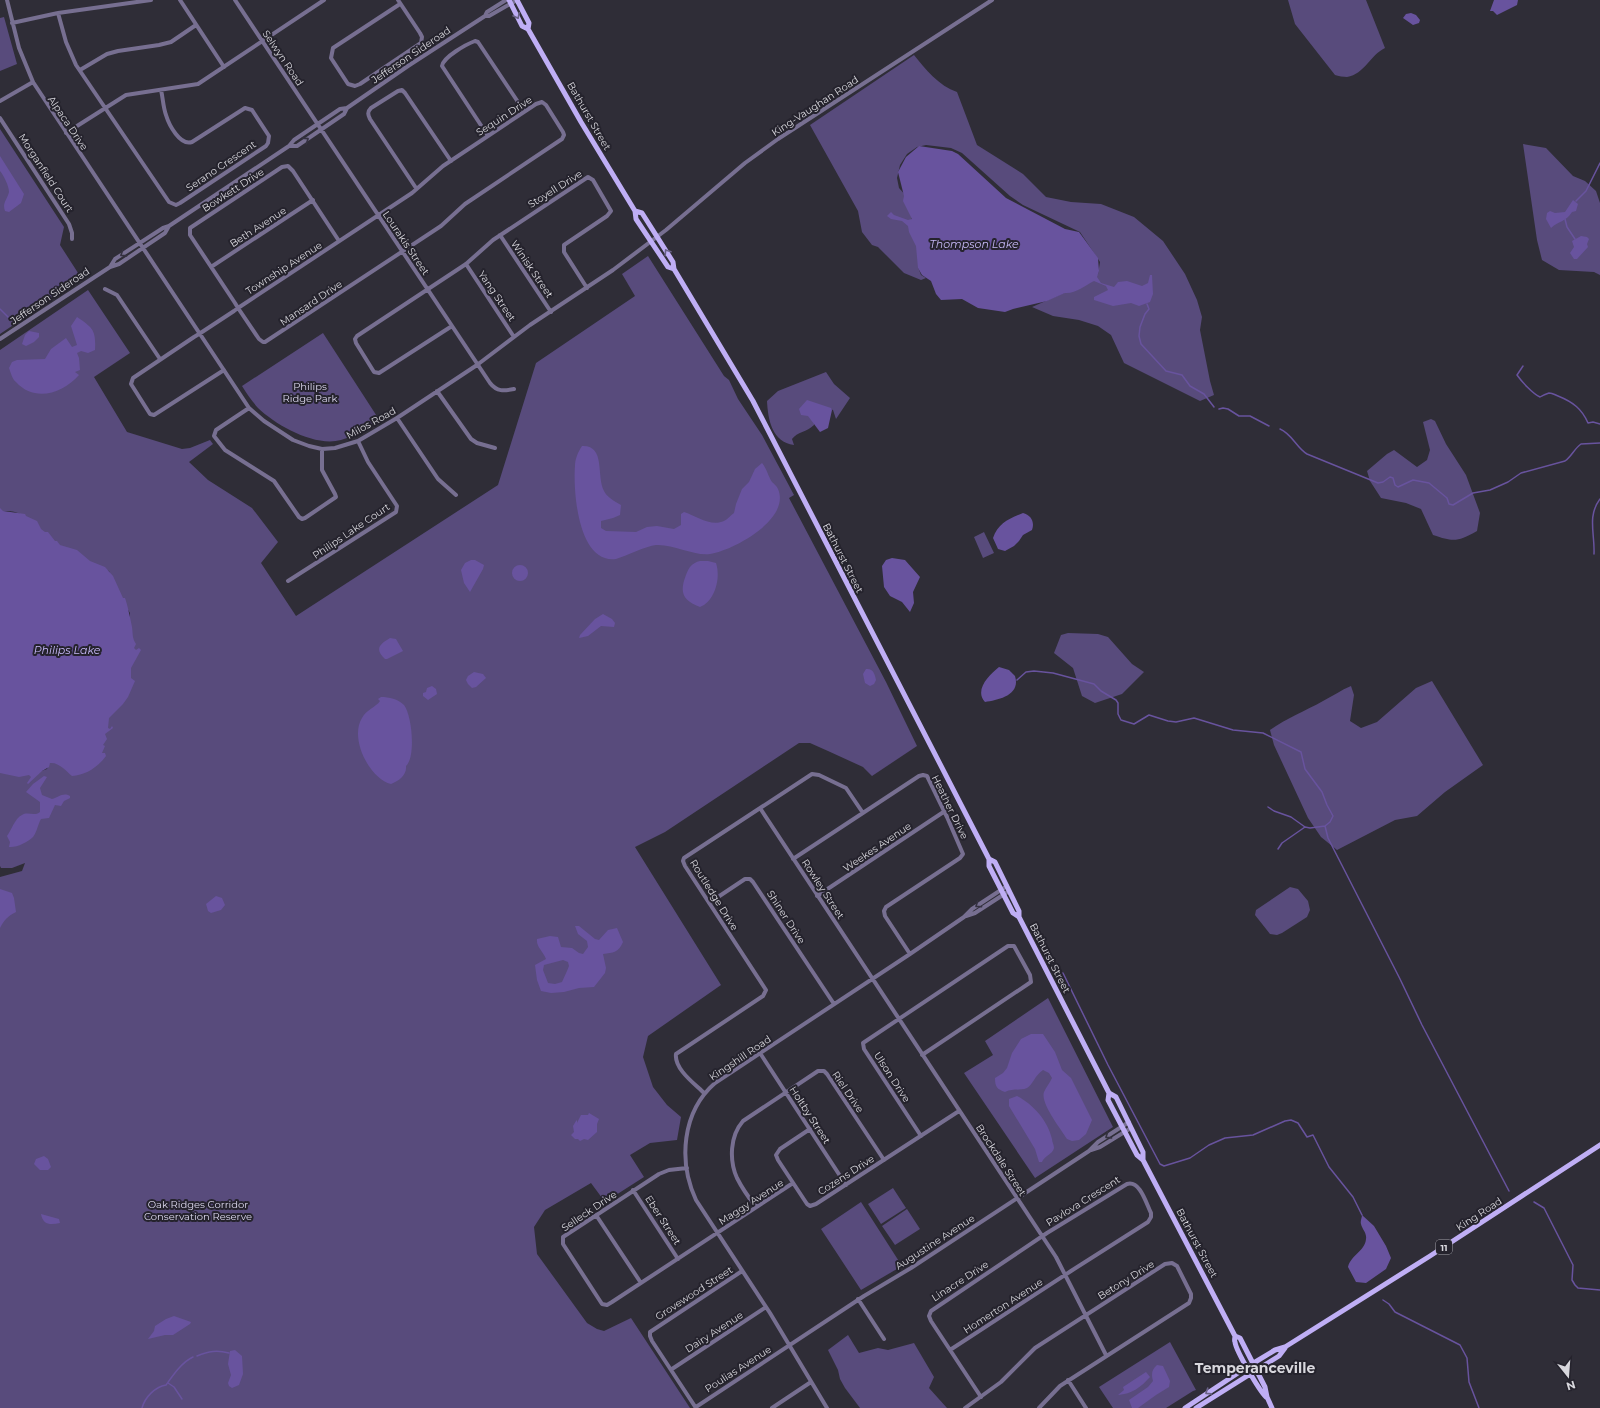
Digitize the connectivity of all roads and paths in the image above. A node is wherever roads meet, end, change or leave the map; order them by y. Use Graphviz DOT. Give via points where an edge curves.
graph roads {
  1 [pos="7,0"];
  2 [pos="151,0"];
  3 [pos="180,0"];
  4 [pos="235,0"];
  5 [pos="324,0"];
  6 [pos="506,0"];
  7 [pos="517,0"];
  8 [pos="992,0"];
  9 [pos="399,2"];
  10 [pos="510,2"];
  11 [pos="58,13"];
  12 [pos="485,16"];
  13 [pos="12,23"];
  14 [pos="196,25"];
  15 [pos="528,29"];
  16 [pos="262,41"];
  17 [pos="224,67"];
  18 [pos="80,70"];
  19 [pos="33,82"];
  20 [pos="162,90"];
  21 [pos="0,101"];
  22 [pos="105,108"];
  23 [pos="347,108"];
  24 [pos="524,111"];
  25 [pos="0,118"];
  26 [pos="318,124"];
  27 [pos="321,130"];
  28 [pos="66,133"];
  29 [pos="488,136"];
  30 [pos="289,146"];
  31 [pos="451,161"];
  32 [pos="416,188"];
  33 [pos="313,200"];
  34 [pos="635,211"];
  35 [pos="378,215"];
  36 [pos="169,226"];
  37 [pos="500,235"];
  38 [pos="657,236"];
  39 [pos="72,239"];
  40 [pos="339,241"];
  41 [pos="650,241"];
  42 [pos="139,243"];
  43 [pos="143,248"];
  44 [pos="402,252"];
  45 [pos="466,264"];
  46 [pos="110,267"];
  47 [pos="211,267"];
  48 [pos="674,269"];
  49 [pos="588,288"];
  50 [pos="105,289"];
  51 [pos="428,289"];
  52 [pos="238,308"];
  53 [pos="551,312"];
  54 [pos="452,326"];
  55 [pos="199,334"];
  56 [pos="514,337"];
  57 [pos="0,339"];
  58 [pos="160,359"];
  59 [pos="477,365"];
  60 [pos="224,370"];
  61 [pos="514,390"];
  62 [pos="437,391"];
  63 [pos="248,408"];
  64 [pos="397,418"];
  65 [pos="358,441"];
  66 [pos="495,448"];
  67 [pos="322,449"];
  68 [pos="456,495"];
  69 [pos="288,581"];
  70 [pos="760,808"];
  71 [pos="945,811"];
  72 [pos="863,813"];
  73 [pos="793,859"];
  74 [pos="989,859"];
  75 [pos="1008,889"];
  76 [pos="1003,892"];
  77 [pos="817,896"];
  78 [pos="709,903"];
  79 [pos="1019,917"];
  80 [pos="910,954"];
  81 [pos="872,979"];
  82 [pos="834,1004"];
  83 [pos="898,1018"];
  84 [pos="760,1053"];
  85 [pos="922,1055"];
  86 [pos="786,1092"];
  87 [pos="704,1093"];
  88 [pos="1109,1093"];
  89 [pos="959,1111"];
  90 [pos="1128,1122"];
  91 [pos="1122,1127"];
  92 [pos="1132,1128"];
  93 [pos="810,1130"];
  94 [pos="1125,1132"];
  95 [pos="921,1136"];
  96 [pos="1600,1145"];
  97 [pos="1089,1151"];
  98 [pos="884,1160"];
  99 [pos="1143,1160"];
  100 [pos="687,1168"];
  101 [pos="793,1183"];
  102 [pos="846,1184"];
  103 [pos="633,1190"];
  104 [pos="1017,1198"];
  105 [pos="756,1207"];
  106 [pos="596,1214"];
  107 [pos="717,1233"];
  108 [pos="1042,1236"];
  109 [pos="678,1258"];
  110 [pos="742,1271"];
  111 [pos="1065,1274"];
  112 [pos="641,1283"];
  113 [pos="858,1299"];
  114 [pos="766,1307"];
  115 [pos="1085,1315"];
  116 [pos="1235,1336"];
  117 [pos="884,1339"];
  118 [pos="789,1345"];
  119 [pos="1286,1347"];
  120 [pos="950,1350"];
  121 [pos="1106,1356"];
  122 [pos="1253,1363"];
  123 [pos="1247,1367"];
  124 [pos="672,1370"];
  125 [pos="1257,1370"];
  126 [pos="1251,1374"];
  127 [pos="1068,1380"];
  128 [pos="811,1382"];
  129 [pos="981,1397"];
  130 [pos="1267,1397"];
  131 [pos="696,1407"];
  132 [pos="772,1408"];
  133 [pos="827,1408"];
  134 [pos="966,1408"];
  135 [pos="1039,1408"];
  136 [pos="1086,1408"];
  137 [pos="1185,1408"];
  138 [pos="1196,1408"];
  139 [pos="1272,1408"];
  1 -- 13 [label="street, Alpaca Drive"];
  2 -- 11 [label="street"];
  3 -- 14 [label="street"];
  4 -- 16 [label="street, Selwyn Road"];
  5 -- 16 [label="street"];
  6 -- 12 [label="street, Jefferson Sideroad"];
  7 -- 10 [label="street, Jefferson Sideroad"];
  7 -- 15 [label="main road, Bathurst Street" via="529,23"];
  8 -- 38 [label="street, King-Vaughan Road" via="745,162"];
  9 -- 9 [label="street" via="333,48 331,58 348,84 360,84 420,43 420,33"];
  10 -- 12 [label="street, Jefferson Sideroad"];
  10 -- 15 [label="main road, Bathurst Street, one-way" via="522,26"];
  11 -- 13 [label="street"];
  11 -- 18 [label="street" via="66,42"];
  12 -- 23 [label="street, Jefferson Sideroad"];
  13 -- 19 [label="street, Alpaca Drive"];
  14 -- 17 [label="street"];
  14 -- 18 [label="street" via="171,42 107,54"];
  15 -- 34 [label="main road, Bathurst Street"];
  16 -- 17 [label="street"];
  16 -- 26 [label="street, Selwyn Road"];
  17 -- 20 [label="street" via="198,84"];
  18 -- 22 [label="street"];
  19 -- 21 [label="street"];
  19 -- 28 [label="street, Alpaca Drive"];
  20 -- 22 [label="street" via="126,95"];
  20 -- 22 [label="street, Serano Crescent" via="168,119 182,142 192,142 245,108 252,110 269,136 268,143 180,203 172,204"];
  22 -- 28 [label="street"];
  23 -- 26 [label="street, Jefferson Sideroad" via="340,109"];
  23 -- 27 [label="street, Jefferson Sideroad" via="344,114"];
  24 -- 29 [label="street, Sequin Drive"];
  24 -- 29 [label="street" via="478,42 470,43 444,60 442,66"];
  24 -- 44 [label="street, Sequin Drive" via="539,102 544,104 563,132 562,139 465,204 441,226"];
  25 -- 39 [label="street, Morganfield Court" via="69,224"];
  26 -- 27 [label="street, Selwyn Road"];
  26 -- 30 [label="street, Jefferson Sideroad"];
  30 -- 27 [label="street, Jefferson Sideroad, one-way" via="297,146"];
  27 -- 35 [label="street, Lourakis Street"];
  28 -- 42 [label="street, Alpaca Drive"];
  29 -- 31 [label="street, Sequin Drive"];
  30 -- 36 [label="street, Jefferson Sideroad"];
  31 -- 32 [label="street, Sequin Drive"];
  31 -- 32 [label="street" via="402,90 371,108 368,115 370,119"];
  32 -- 35 [label="street, Sequin Drive"];
  33 -- 40 [label="street, Bowkett Drive"];
  33 -- 47 [label="street, Beth Avenue"];
  33 -- 47 [label="street, Bowkett Drive" via="293,171 285,166 190,228 190,235"];
  34 -- 38 [label="main road, Bathurst Street" via="642,214"];
  34 -- 41 [label="main road, Bathurst Street" via="636,219"];
  35 -- 40 [label="street, Township Avenue"];
  35 -- 44 [label="street, Lourakis Street"];
  36 -- 42 [label="street, Jefferson Sideroad"];
  36 -- 43 [label="street, Jefferson Sideroad" via="165,233"];
  37 -- 45 [label="street, Stoyell Drive"];
  37 -- 49 [label="street, Stoyell Drive" via="584,178 591,178 610,208 610,214 563,248"];
  37 -- 53 [label="street, Winisk Street"];
  38 -- 41 [label="street, King-Vaughan Road"];
  48 -- 38 [label="main road, Bathurst Street, one-way" via="673,262"];
  40 -- 52 [label="street, Township Avenue"];
  41 -- 48 [label="main road, Bathurst Street" via="668,267"];
  41 -- 49 [label="street, Milos Road"];
  42 -- 43 [label="street, Alpaca Drive"];
  42 -- 46 [label="street, Jefferson Sideroad, one-way" via="115,259"];
  43 -- 46 [label="street, Jefferson Sideroad"];
  43 -- 55 [label="street, Milos Road"];
  44 -- 51 [label="street, Lourakis Street"];
  44 -- 52 [label="street, Mansard Drive" via="265,342 259,339"];
  45 -- 51 [label="street, Stoyell Drive"];
  45 -- 56 [label="street, Yang Street"];
  46 -- 57 [label="street, Jefferson Sideroad"];
  47 -- 52 [label="street, Bowkett Drive"];
  48 -- 74 [label="main road, Bathurst Street" via="753,401"];
  49 -- 53 [label="street, Milos Road"];
  50 -- 58 [label="street" via="117,295"];
  51 -- 54 [label="street, Lourakis Street"];
  51 -- 54 [label="street, Stoyell Drive" via="357,336 356,343 374,372 379,373"];
  52 -- 55 [label="street, Township Avenue"];
  53 -- 56 [label="street, Milos Road"];
  54 -- 59 [label="street, Lourakis Street"];
  55 -- 58 [label="street, Township Avenue"];
  55 -- 60 [label="street, Milos Road"];
  56 -- 59 [label="street, Milos Road"];
  58 -- 60 [label="street, Township Avenue" via="131,380 132,387 150,414 154,415"];
  59 -- 61 [label="street, Lourakis Street" via="497,390"];
  59 -- 62 [label="street, Milos Road"];
  60 -- 63 [label="street, Milos Road"];
  62 -- 64 [label="street, Milos Road"];
  62 -- 66 [label="street" via="471,439"];
  63 -- 67 [label="street, Milos Road" via="293,440"];
  63 -- 67 [label="street" via="216,430 214,436 225,450 274,481 302,519 336,497 322,470"];
  64 -- 65 [label="street, Milos Road"];
  64 -- 68 [label="street" via="438,479"];
  65 -- 67 [label="street, Milos Road"];
  65 -- 69 [label="street, Philips Lake Court" via="368,462 397,506 396,512"];
  70 -- 72 [label="street, Routledge Drive" via="810,775 817,774 846,788"];
  70 -- 73 [label="street, Rowley Street"];
  70 -- 78 [label="street, Routledge Drive" via="684,858 685,866"];
  71 -- 72 [label="street, Heather Drive" via="929,778 923,774"];
  71 -- 77 [label="street, Weekes Avenue"];
  71 -- 80 [label="street, Heather Drive" via="961,847 962,856 886,907 884,911 884,916"];
  72 -- 73 [label="street, Heather Drive"];
  73 -- 77 [label="street, Rowley Street"];
  74 -- 75 [label="main road, Bathurst Street" via="995,862"];
  74 -- 76 [label="main road, Bathurst Street" via="989,866"];
  75 -- 76 [label="street, Kingshill Road"];
  75 -- 79 [label="main road, Bathurst Street" via="1019,911"];
  76 -- 79 [label="main road, Bathurst Street" via="1013,913"];
  76 -- 80 [label="street, Kingshill Road" via="972,909"];
  77 -- 81 [label="street, Rowley Street"];
  78 -- 82 [label="street, Shiner Drive" via="745,879 754,882"];
  78 -- 87 [label="street, Routledge Drive" via="766,990 763,996 676,1054 676,1060 684,1074"];
  79 -- 88 [label="main road, Bathurst Street"];
  80 -- 81 [label="street, Kingshill Road"];
  81 -- 82 [label="street, Kingshill Road"];
  81 -- 83 [label="street, Brockdale Street"];
  82 -- 84 [label="street, Kingshill Road"];
  83 -- 85 [label="street, Brockdale Street"];
  83 -- 85 [label="street, Ulson Drive" via="1008,946 1015,948 1030,975 1031,982"];
  83 -- 95 [label="street, Ulson Drive" via="864,1041 863,1046"];
  84 -- 86 [label="street, Holtby Street"];
  84 -- 87 [label="street, Kingshill Road"];
  85 -- 89 [label="street, Brockdale Street"];
  86 -- 93 [label="street, Holtby Street"];
  86 -- 98 [label="street, Riel Drive" via="818,1071 824,1071"];
  86 -- 105 [label="street" via="743,1121 736,1129 733,1139 735,1173"];
  87 -- 100 [label="street, Kingshill Road" via="687,1128"];
  88 -- 90 [label="main road, Bathurst Street" via="1116,1097"];
  88 -- 91 [label="main road, Bathurst Street" via="1108,1100"];
  89 -- 95 [label="street, Cozens Drive"];
  89 -- 104 [label="street, Brockdale Street"];
  90 -- 91 [label="street, Augustine Avenue"];
  90 -- 92 [label="main road, Bathurst Street"];
  91 -- 94 [label="main road, Bathurst Street"];
  91 -- 97 [label="street, Augustine Avenue, one-way"];
  92 -- 94 [label="street, Augustine Avenue"];
  92 -- 99 [label="main road, Bathurst Street" via="1143,1152"];
  93 -- 101 [label="street, Cozens Drive" via="776,1153 777,1159"];
  93 -- 102 [label="street, Holtby Street"];
  94 -- 97 [label="street, Augustine Avenue"];
  94 -- 99 [label="main road, Bathurst Street" via="1137,1155"];
  95 -- 98 [label="street, Cozens Drive"];
  96 -- 119 [label="main road, King Road / 11"];
  97 -- 104 [label="street, Augustine Avenue"];
  98 -- 102 [label="street, Cozens Drive"];
  99 -- 116 [label="main road, Bathurst Street"];
  100 -- 103 [label="street, Selleck Drive" via="663,1172"];
  100 -- 107 [label="street, Kingshill Road" via="696,1200"];
  101 -- 102 [label="street, Cozens Drive" via="810,1206"];
  101 -- 105 [label="street, Maggy Avenue"];
  103 -- 106 [label="street, Selleck Drive"];
  103 -- 109 [label="street, Eber Street"];
  104 -- 108 [label="street, Brockdale Street"];
  104 -- 113 [label="street, Augustine Avenue" via="911,1268"];
  105 -- 107 [label="street, Maggy Avenue"];
  106 -- 112 [label="street"];
  106 -- 112 [label="street, Selleck Drive" via="565,1235 562,1242 594,1292 602,1304 607,1305"];
  107 -- 109 [label="street, Selleck Drive"];
  107 -- 110 [label="street, Kingshill Road"];
  108 -- 111 [label="street, Brockdale Street"];
  108 -- 111 [label="street, Pavlova Crescent" via="1127,1184 1137,1186 1151,1213 1148,1222"];
  108 -- 120 [label="street, Linacre Drive" via="931,1311 931,1321"];
  109 -- 112 [label="street, Selleck Drive"];
  110 -- 114 [label="street, Kingshill Road"];
  110 -- 124 [label="street, Grovewood Street" via="650,1332 652,1341"];
  111 -- 115 [label="street, Brockdale Street"];
  111 -- 120 [label="street, Homerton Avenue"];
  113 -- 117 [label="street"];
  113 -- 118 [label="street, Augustine Avenue"];
  114 -- 118 [label="street, Kingshill Road"];
  114 -- 124 [label="street, Dairy Avenue"];
  115 -- 121 [label="street, Brockdale Street"];
  115 -- 121 [label="street, Betony Drive" via="1168,1263 1177,1266 1187,1285 1192,1296 1189,1302"];
  115 -- 129 [label="street" via="1032,1350 1001,1382"];
  116 -- 122 [label="main road, Bathurst Street" via="1240,1338"];
  116 -- 123 [label="main road, Bathurst Street" via="1234,1342"];
  118 -- 128 [label="street, Kingshill Road"];
  118 -- 131 [label="street, Poulias Avenue"];
  119 -- 122 [label="main road, King Road / 11" via="1275,1350"];
  119 -- 125 [label="main road, King Road / 11" via="1279,1356"];
  120 -- 129 [label="street, Linacre Drive"];
  121 -- 127 [label="street"];
  122 -- 123 [label="main road, King Road / 11"];
  122 -- 125 [label="main road, Bathurst Street"];
  123 -- 126 [label="main road, Bathurst Street"];
  123 -- 137 [label="main road, King Road / 11, one-way"];
  124 -- 131 [label="street, Grovewood Street"];
  125 -- 126 [label="main road, King Road / 11"];
  125 -- 130 [label="main road, Bathurst Street"];
  126 -- 130 [label="main road, Bathurst Street"];
  126 -- 138 [label="main road, King Road / 11"];
  127 -- 135 [label="street"];
  127 -- 136 [label="street"];
  128 -- 132 [label="street"];
  128 -- 133 [label="street, Kingshill Road"];
  129 -- 134 [label="street"];
  130 -- 139 [label="main road, Bathurst Street"];
}
